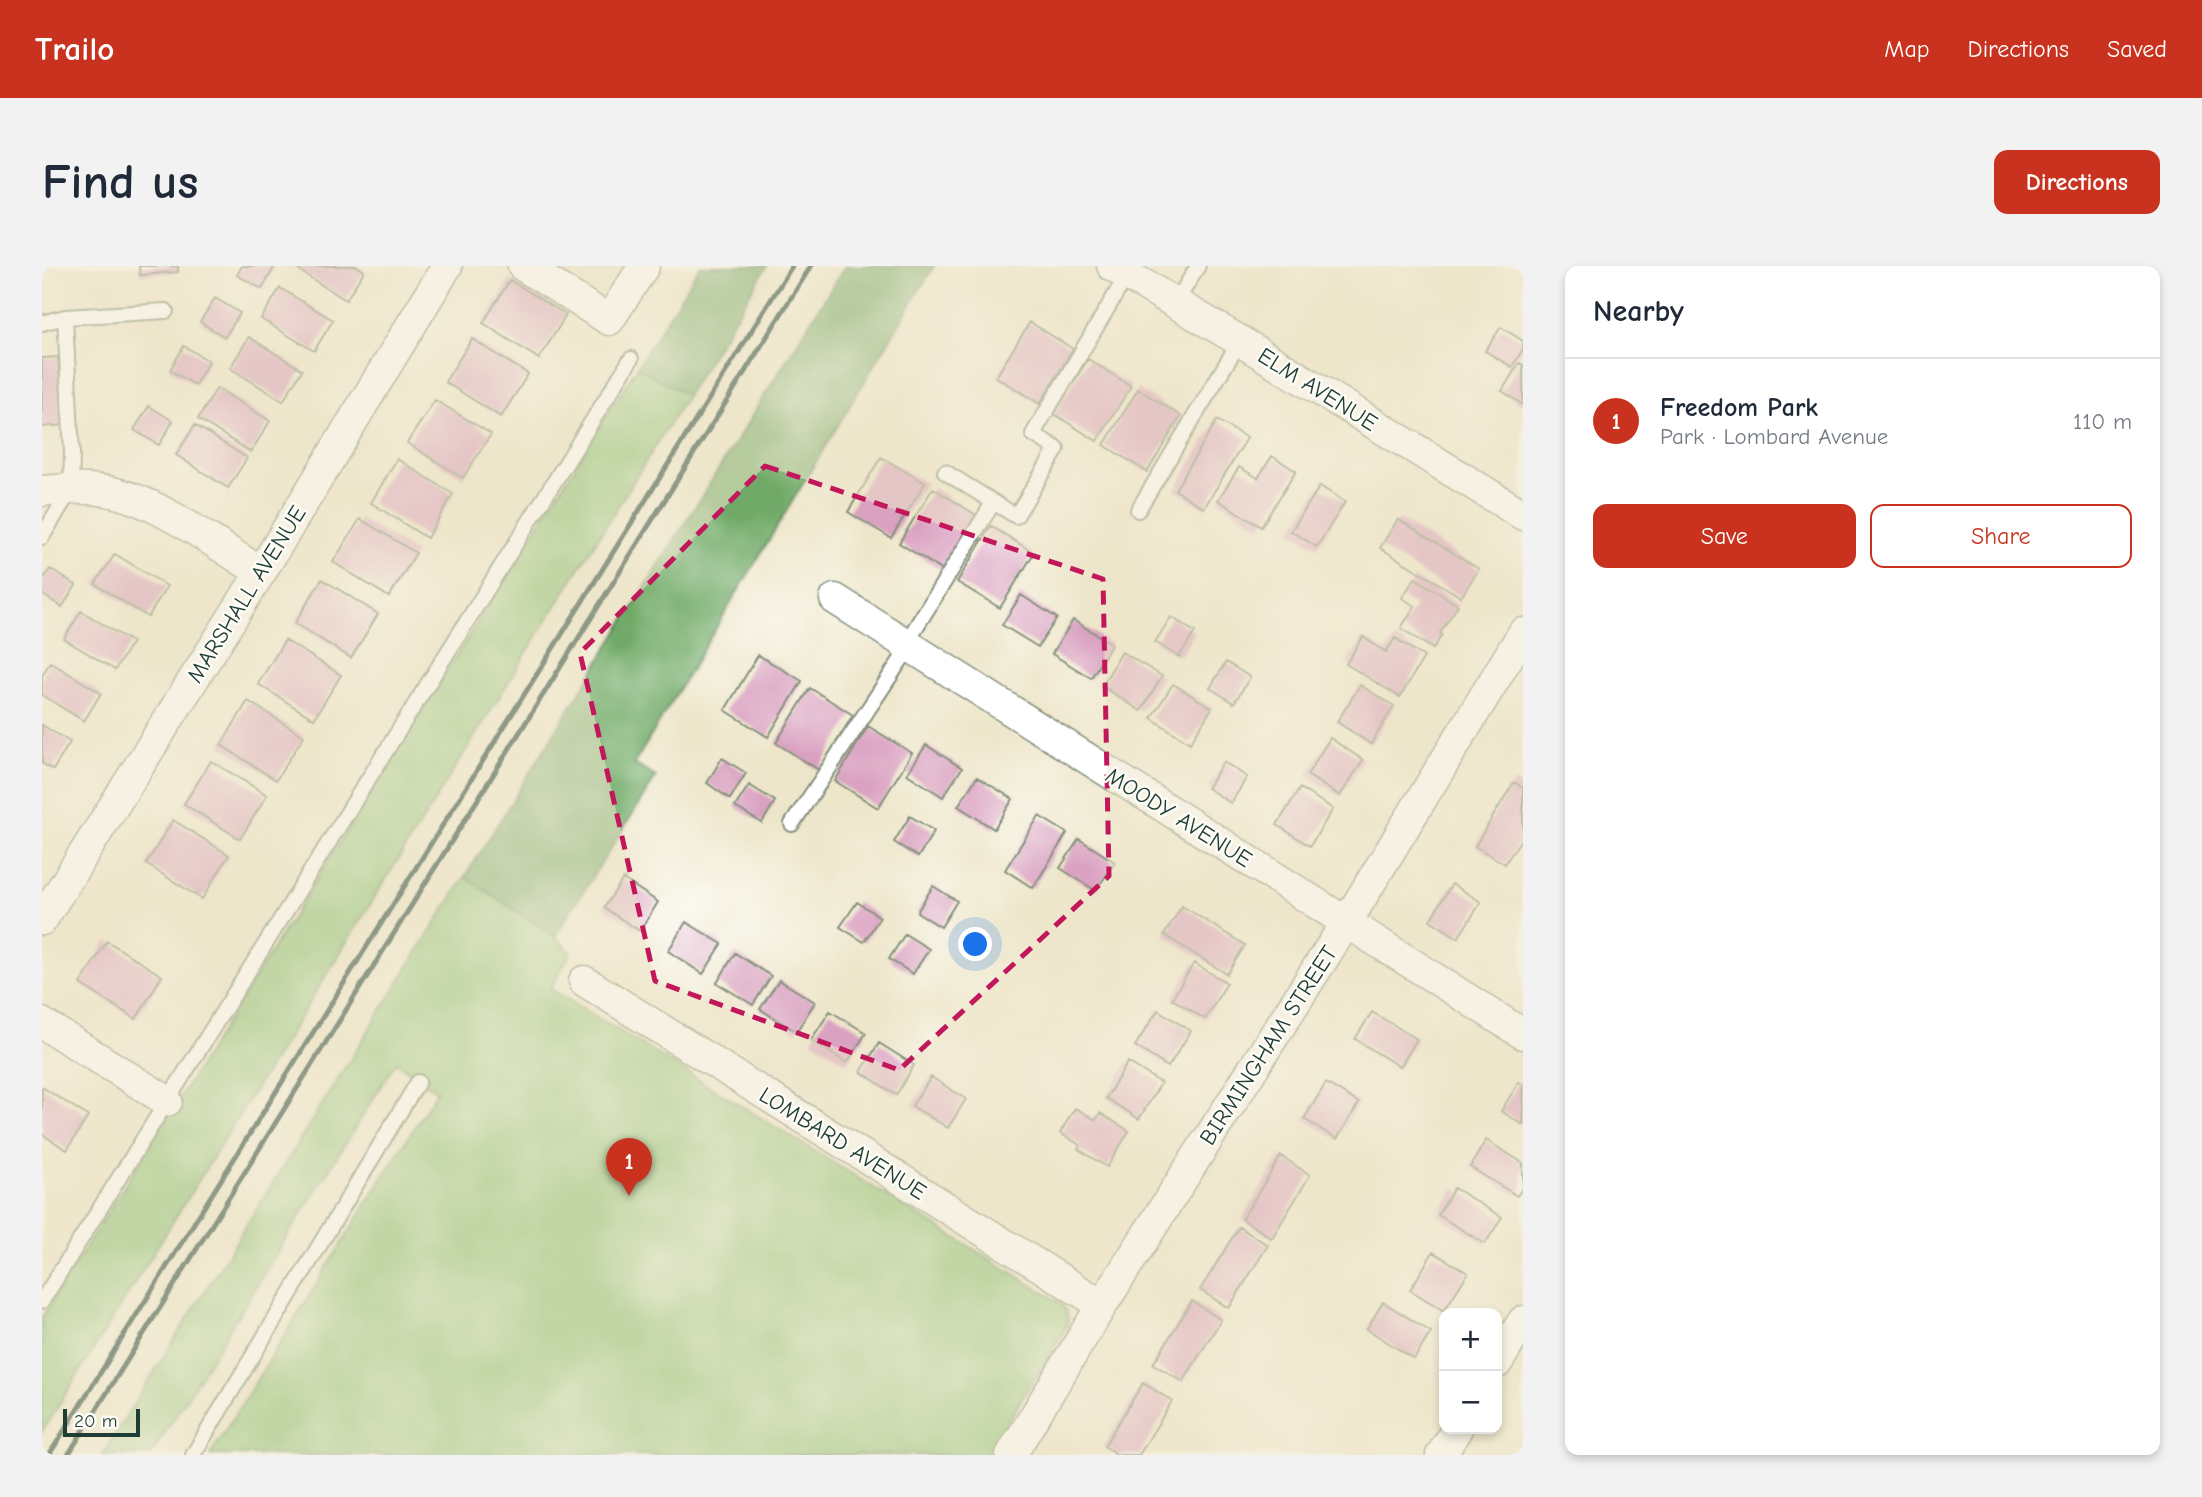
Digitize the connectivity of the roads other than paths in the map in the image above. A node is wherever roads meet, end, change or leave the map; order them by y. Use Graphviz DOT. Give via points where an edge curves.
graph roads {
  1 [pos="447,266"];
  2 [pos="523,266"];
  3 [pos="644,266"];
  4 [pos="1198,266"];
  5 [pos="1119,270"];
  6 [pos="1175,304"];
  7 [pos="166,311"];
  8 [pos="65,317"];
  9 [pos="42,323"];
  10 [pos="1240,341"];
  11 [pos="631,359"];
  12 [pos="945,472"];
  13 [pos="56,490"];
  14 [pos="993,503"];
  15 [pos="1138,510"];
  16 [pos="1523,515"];
  17 [pos="42,537"];
  18 [pos="261,572"];
  19 [pos="835,599"];
  20 [pos="1523,633"];
  21 [pos="908,645"];
  22 [pos="792,824"];
  23 [pos="42,920"];
  24 [pos="1346,923"];
  25 [pos="584,981"];
  26 [pos="42,1023"];
  27 [pos="1523,1034"];
  28 [pos="418,1082"];
  29 [pos="167,1101"];
  30 [pos="42,1301"];
  31 [pos="1102,1305"];
  32 [pos="1523,1321"];
  33 [pos="1502,1355"];
  34 [pos="1454,1434"];
  35 [pos="193,1455"];
  36 [pos="1012,1455"];
  37 [pos="1441,1455"];
  1 -- 18 [label="street, MARSHALL AVENUE"];
  2 -- 3 [label="street" via="608,320"];
  4 -- 6 [label="lane"];
  5 -- 6 [label="street, ELM AVENUE"];
  5 -- 14 [label="lane" via="1033,434 1057,449 1016,516"];
  6 -- 10 [label="street, ELM AVENUE"];
  7 -- 8 [label="lane"];
  8 -- 9 [label="lane"];
  8 -- 13 [label="lane" via="72,453"];
  10 -- 15 [label="lane"];
  10 -- 16 [label="street, ELM AVENUE"];
  11 -- 29 [label="lane"];
  12 -- 14 [label="lane"];
  13 -- 17 [label="lane"];
  13 -- 18 [label="street" via="107,491 165,513"];
  14 -- 21 [label="lane"];
  18 -- 23 [label="street, MARSHALL AVENUE"];
  19 -- 21 [label="street, MOODY AVENUE"];
  20 -- 24 [label="street, BIRMINGHAM STREET"];
  21 -- 22 [label="lane"];
  21 -- 24 [label="street, MOODY AVENUE"];
  24 -- 27 [label="street, MOODY AVENUE"];
  24 -- 31 [label="street, BIRMINGHAM STREET"];
  25 -- 31 [label="street, LOMBARD AVENUE"];
  26 -- 29 [label="street"];
  28 -- 35 [label="lane"];
  29 -- 30 [label="lane"];
  31 -- 36 [label="street, BIRMINGHAM STREET"];
  32 -- 33 [label="street"];
  34 -- 37 [label="street"];
}
